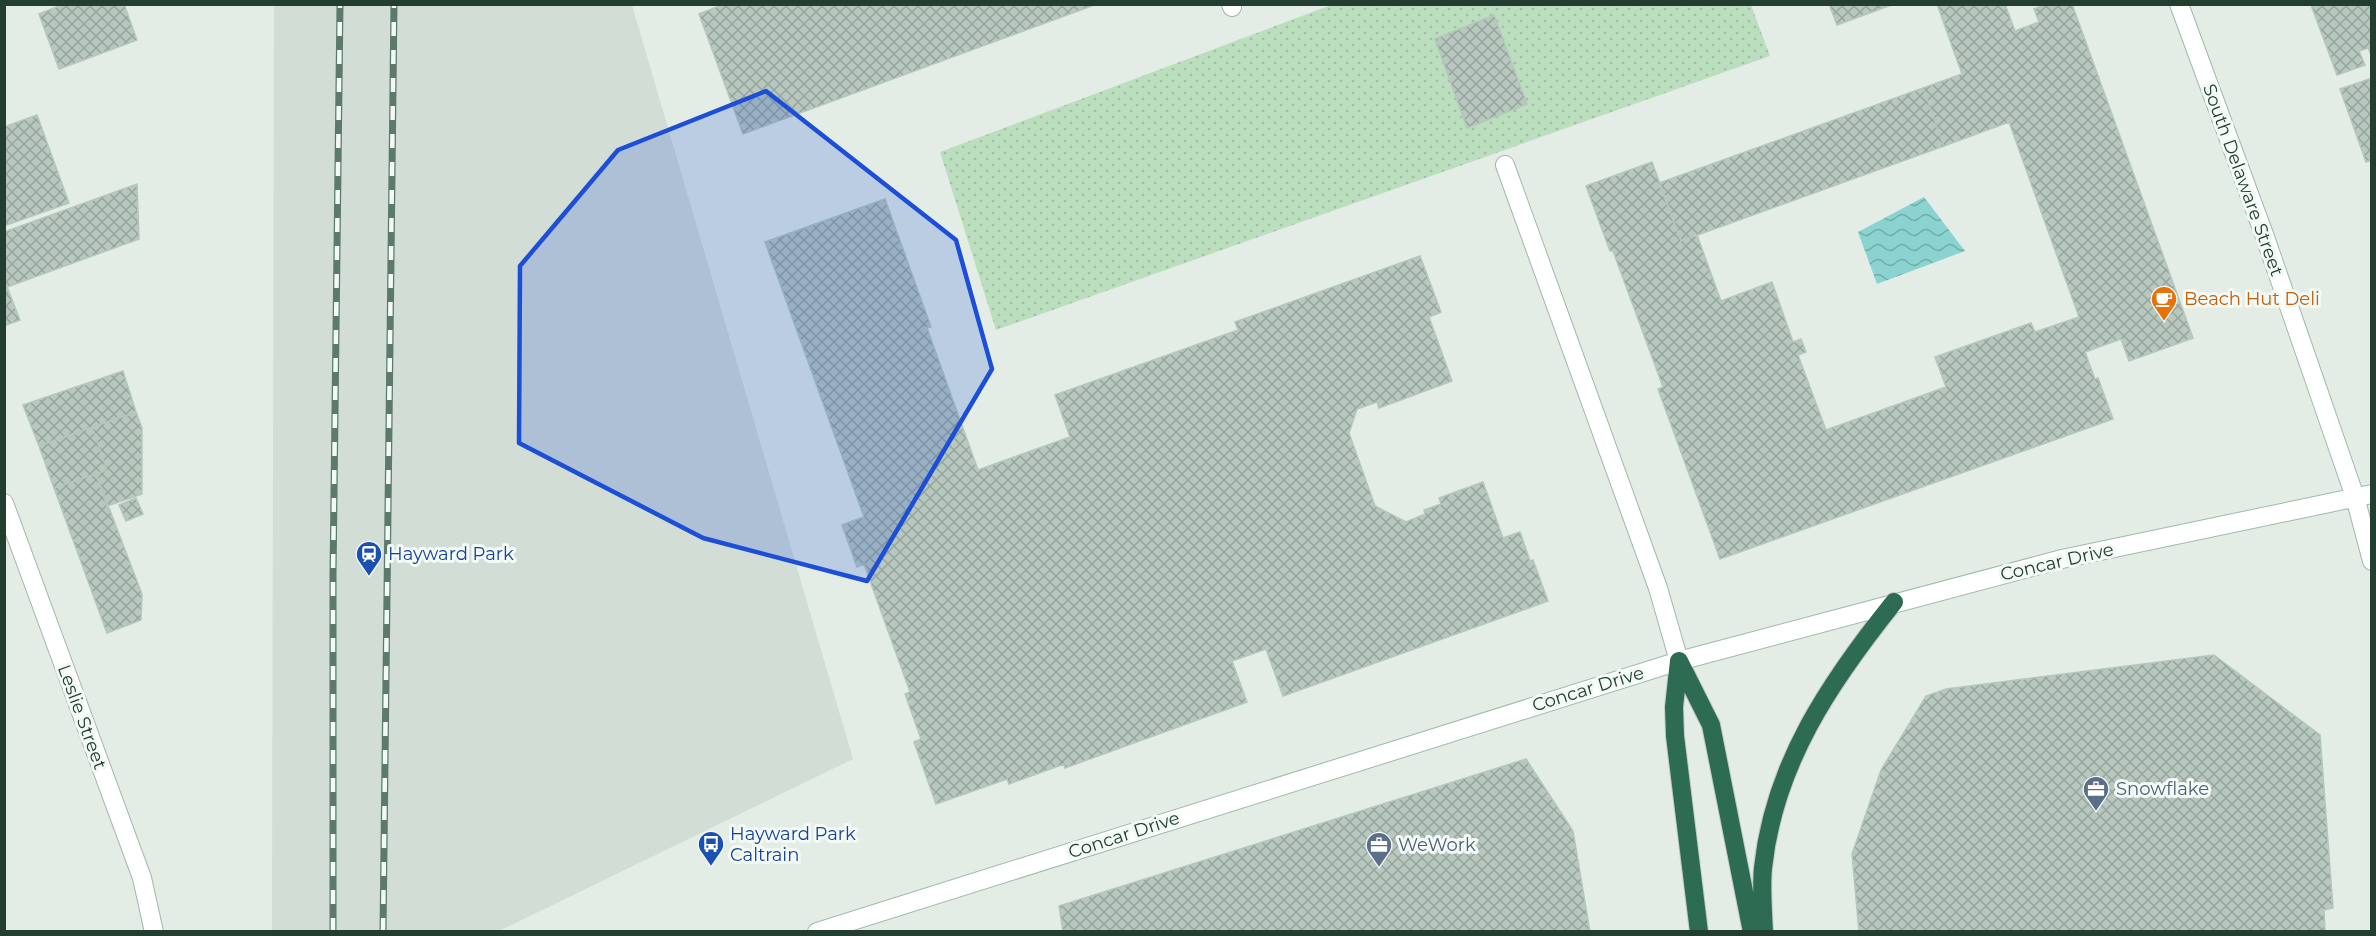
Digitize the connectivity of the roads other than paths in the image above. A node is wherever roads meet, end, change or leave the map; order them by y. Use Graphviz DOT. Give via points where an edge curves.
graph roads {
  1 [pos="2180,4"];
  2 [pos="1505,165"];
  3 [pos="2363,495"];
  4 [pos="4,503"];
  5 [pos="2372,561"];
  6 [pos="1894,602"];
  7 [pos="1679,661"];
  8 [pos="154,932"];
  9 [pos="817,932"];
  10 [pos="1699,932"];
  11 [pos="1752,932"];
  12 [pos="1764,932"];
  1 -- 3 [label="street, South Delaware Street"];
  2 -- 7 [label="street" via="1658,588"];
  3 -- 5 [label="street, South Delaware Street"];
  3 -- 6 [label="street, Concar Drive" via="2062,559"];
  4 -- 8 [label="street, Leslie Street" via="142,878"];
  6 -- 7 [label="street, Concar Drive"];
  6 -- 12 [label="highway" via="1849,658 1791,759 1772,813 1762,870"];
  7 -- 9 [label="street, Concar Drive"];
  7 -- 10 [label="highway" via="1675,736"];
  7 -- 11 [label="highway" via="1712,725"];
}
